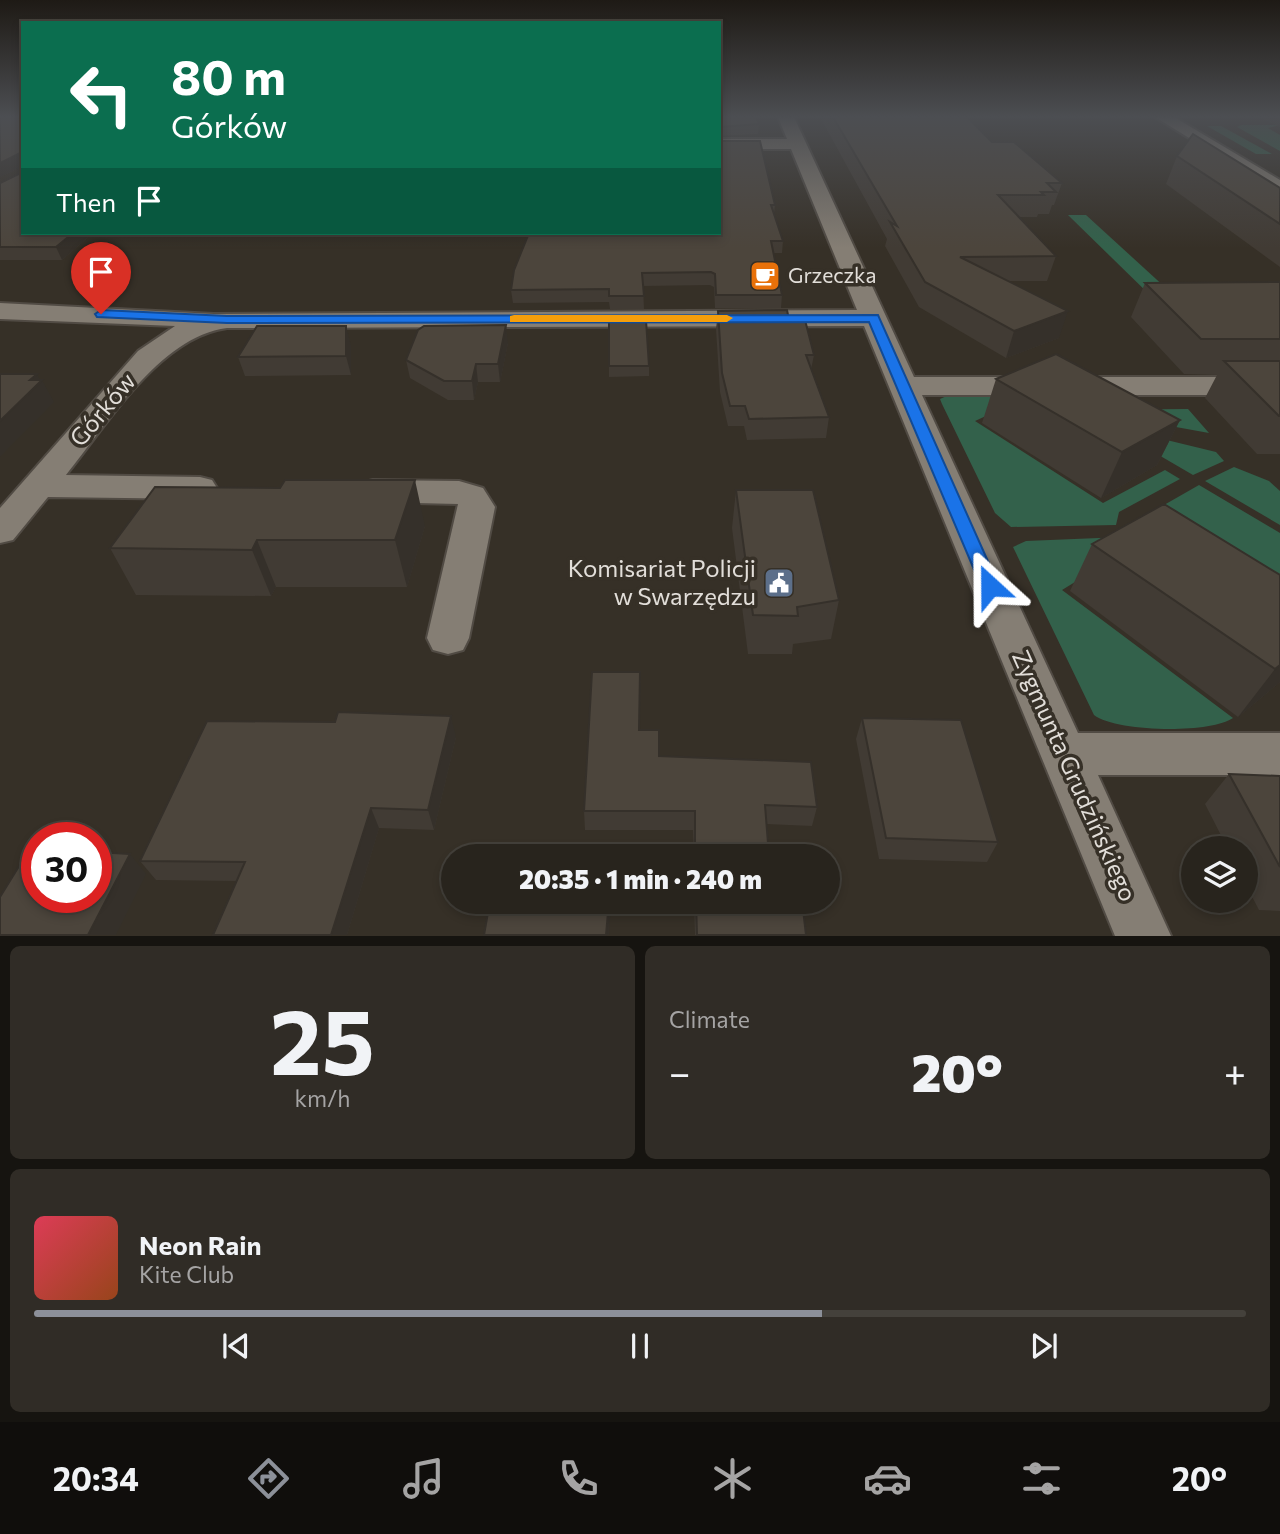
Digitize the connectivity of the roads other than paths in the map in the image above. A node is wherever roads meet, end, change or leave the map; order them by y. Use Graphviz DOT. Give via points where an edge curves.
graph roads {
  1 [pos="804,161"];
  2 [pos="1235,161"];
  3 [pos="1280,188"];
  4 [pos="0,311"];
  5 [pos="873,318"];
  6 [pos="227,320"];
  7 [pos="903,386"];
  8 [pos="1280,386"];
  9 [pos="38,486"];
  10 [pos="228,489"];
  11 [pos="337,490"];
  12 [pos="0,531"];
  13 [pos="448,638"];
  14 [pos="1064,754"];
  15 [pos="1280,754"];
  16 [pos="1143,936"];
  1 -- 5 [label="street, Zygmunta Grudzińskiego"];
  2 -- 3 [label="street"];
  4 -- 6 [label="street, Górków"];
  5 -- 6 [label="street, Górków"];
  5 -- 7 [label="street, Zygmunta Grudzińskiego"];
  6 -- 9 [label="street, Górków" via="190,327 156,349"];
  7 -- 8 [label="street"];
  7 -- 14 [label="street, Zygmunta Grudzińskiego"];
  9 -- 10 [label="street"];
  9 -- 12 [label="street, Górków"];
  11 -- 13 [label="street" via="471,496 477,506"];
  14 -- 15 [label="street"];
  14 -- 16 [label="street, Zygmunta Grudzińskiego"];
}
